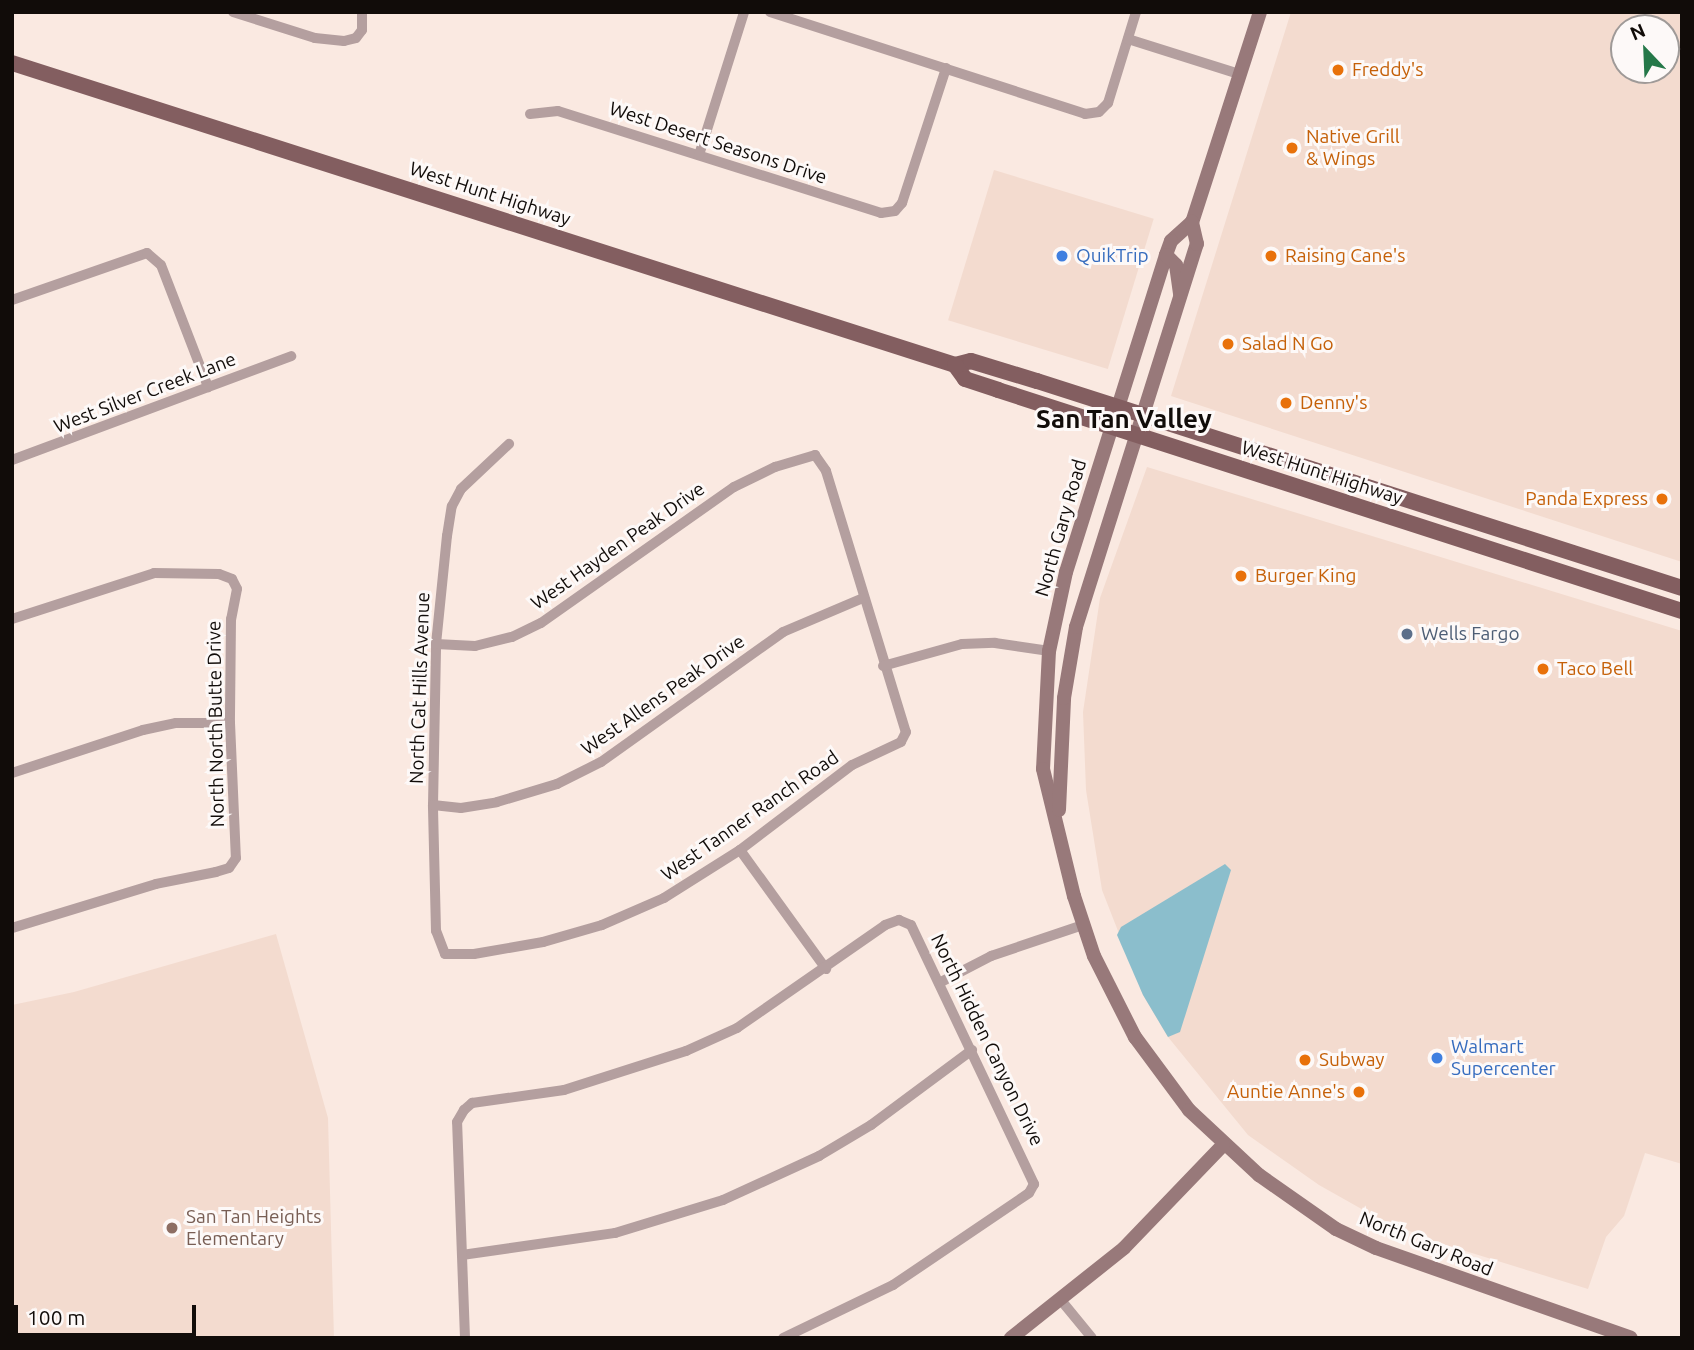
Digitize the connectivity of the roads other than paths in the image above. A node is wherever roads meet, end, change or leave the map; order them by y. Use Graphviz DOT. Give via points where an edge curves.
graph roads {
  1 [pos="233,12"];
  2 [pos="362,12"];
  3 [pos="744,12"];
  4 [pos="770,12"];
  5 [pos="1136,12"];
  6 [pos="1260,12"];
  7 [pos="1128,39"];
  8 [pos="12,63"];
  9 [pos="946,68"];
  10 [pos="1239,74"];
  11 [pos="530,114"];
  12 [pos="699,155"];
  13 [pos="1192,222"];
  14 [pos="1166,256"];
  15 [pos="1180,297"];
  16 [pos="12,300"];
  17 [pos="291,356"];
  18 [pos="956,365"];
  19 [pos="208,387"];
  20 [pos="1116,406"];
  21 [pos="1142,415"];
  22 [pos="1110,426"];
  23 [pos="1135,434"];
  24 [pos="509,444"];
  25 [pos="12,460"];
  26 [pos="1682,588"];
  27 [pos="863,598"];
  28 [pos="1682,611"];
  29 [pos="12,619"];
  30 [pos="436,645"];
  31 [pos="1049,651"];
  32 [pos="884,666"];
  33 [pos="230,723"];
  34 [pos="12,773"];
  35 [pos="433,805"];
  36 [pos="1058,818"];
  37 [pos="740,850"];
  38 [pos="1083,925"];
  39 [pos="12,928"];
  40 [pos="445,954"];
  41 [pos="826,969"];
  42 [pos="939,983"];
  43 [pos="972,1050"];
  44 [pos="1223,1145"];
  45 [pos="462,1255"];
  46 [pos="1060,1298"];
  47 [pos="465,1338"];
  48 [pos="783,1338"];
  49 [pos="1011,1338"];
  50 [pos="1092,1338"];
  51 [pos="1631,1338"];
  1 -- 2 [label="street" via="315,38 356,38 362,30"];
  3 -- 12 [label="street"];
  4 -- 9 [label="street"];
  5 -- 7 [label="street"];
  6 -- 10 [label="street, North Gary Road"];
  7 -- 9 [label="street" via="1108,103 1099,113 1085,114"];
  7 -- 10 [label="street"];
  8 -- 18 [label="main road, West Hunt Highway"];
  9 -- 12 [label="street, West Desert Seasons Drive" via="902,203 895,211 881,213"];
  10 -- 13 [label="street, North Gary Road"];
  11 -- 12 [label="street, West Desert Seasons Drive" via="558,111"];
  13 -- 14 [label="street, North Gary Road" via="1171,241"];
  13 -- 15 [label="street, North Gary Road" via="1197,244"];
  14 -- 15 [label="street" via="1176,265"];
  14 -- 20 [label="street, North Gary Road"];
  15 -- 21 [label="street, North Gary Road"];
  16 -- 19 [label="street" via="146,253 161,265"];
  17 -- 19 [label="street, West Silver Creek Lane"];
  18 -- 20 [label="main road, West Hunt Highway" via="971,361"];
  18 -- 22 [label="main road, West Hunt Highway" via="965,379"];
  19 -- 25 [label="street, West Silver Creek Lane"];
  20 -- 21 [label="main road, West Hunt Highway"];
  20 -- 22 [label="street, North Gary Road"];
  21 -- 23 [label="street, North Gary Road"];
  21 -- 26 [label="main road, West Hunt Highway"];
  22 -- 23 [label="main road, West Hunt Highway"];
  22 -- 31 [label="street, North Gary Road" via="1066,572"];
  23 -- 28 [label="main road, West Hunt Highway"];
  23 -- 36 [label="street, North Gary Road" via="1070,655"];
  24 -- 30 [label="street, North Cat Hills Avenue" via="461,489 452,506"];
  27 -- 30 [label="street, West Hayden Peak Drive" via="826,471 815,454 734,487 541,623 512,637 475,646"];
  27 -- 32 [label="street"];
  27 -- 35 [label="street, West Allens Peak Drive" via="783,632 601,762 557,784 497,802 461,808"];
  29 -- 33 [label="street, North North Butte Drive" via="154,573 219,574 232,579 237,589 231,619"];
  30 -- 35 [label="street, North Cat Hills Avenue"];
  31 -- 32 [label="street" via="995,643 962,644"];
  31 -- 36 [label="street, North Gary Road" via="1043,769"];
  32 -- 37 [label="street, West Tanner Ranch Road" via="906,732 901,742 852,765"];
  33 -- 34 [label="street" via="176,723 143,730"];
  33 -- 39 [label="street, North North Butte Drive" via="236,858 229,868 156,884"];
  35 -- 40 [label="street, North Cat Hills Avenue" via="436,931"];
  36 -- 38 [label="street, North Gary Road"];
  37 -- 40 [label="street, West Tanner Ranch Road" via="664,898 602,925 543,942 474,954"];
  37 -- 41 [label="street"];
  38 -- 42 [label="street" via="991,956"];
  38 -- 44 [label="street, North Gary Road" via="1135,1037 1189,1110"];
  41 -- 42 [label="street, North Hidden Canyon Drive" via="885,925 899,920 911,925"];
  41 -- 45 [label="street" via="737,1028 686,1051 564,1090 472,1103 457,1122"];
  42 -- 43 [label="street, North Hidden Canyon Drive"];
  43 -- 45 [label="street" via="871,1125 819,1156 723,1200 615,1233"];
  43 -- 48 [label="street, North Hidden Canyon Drive" via="1034,1184 1029,1193 894,1285"];
  44 -- 46 [label="street" via="1124,1248"];
  44 -- 51 [label="street, North Gary Road" via="1292,1201 1376,1248"];
  45 -- 47 [label="street"];
  46 -- 49 [label="street"];
  46 -- 50 [label="street"];
}
